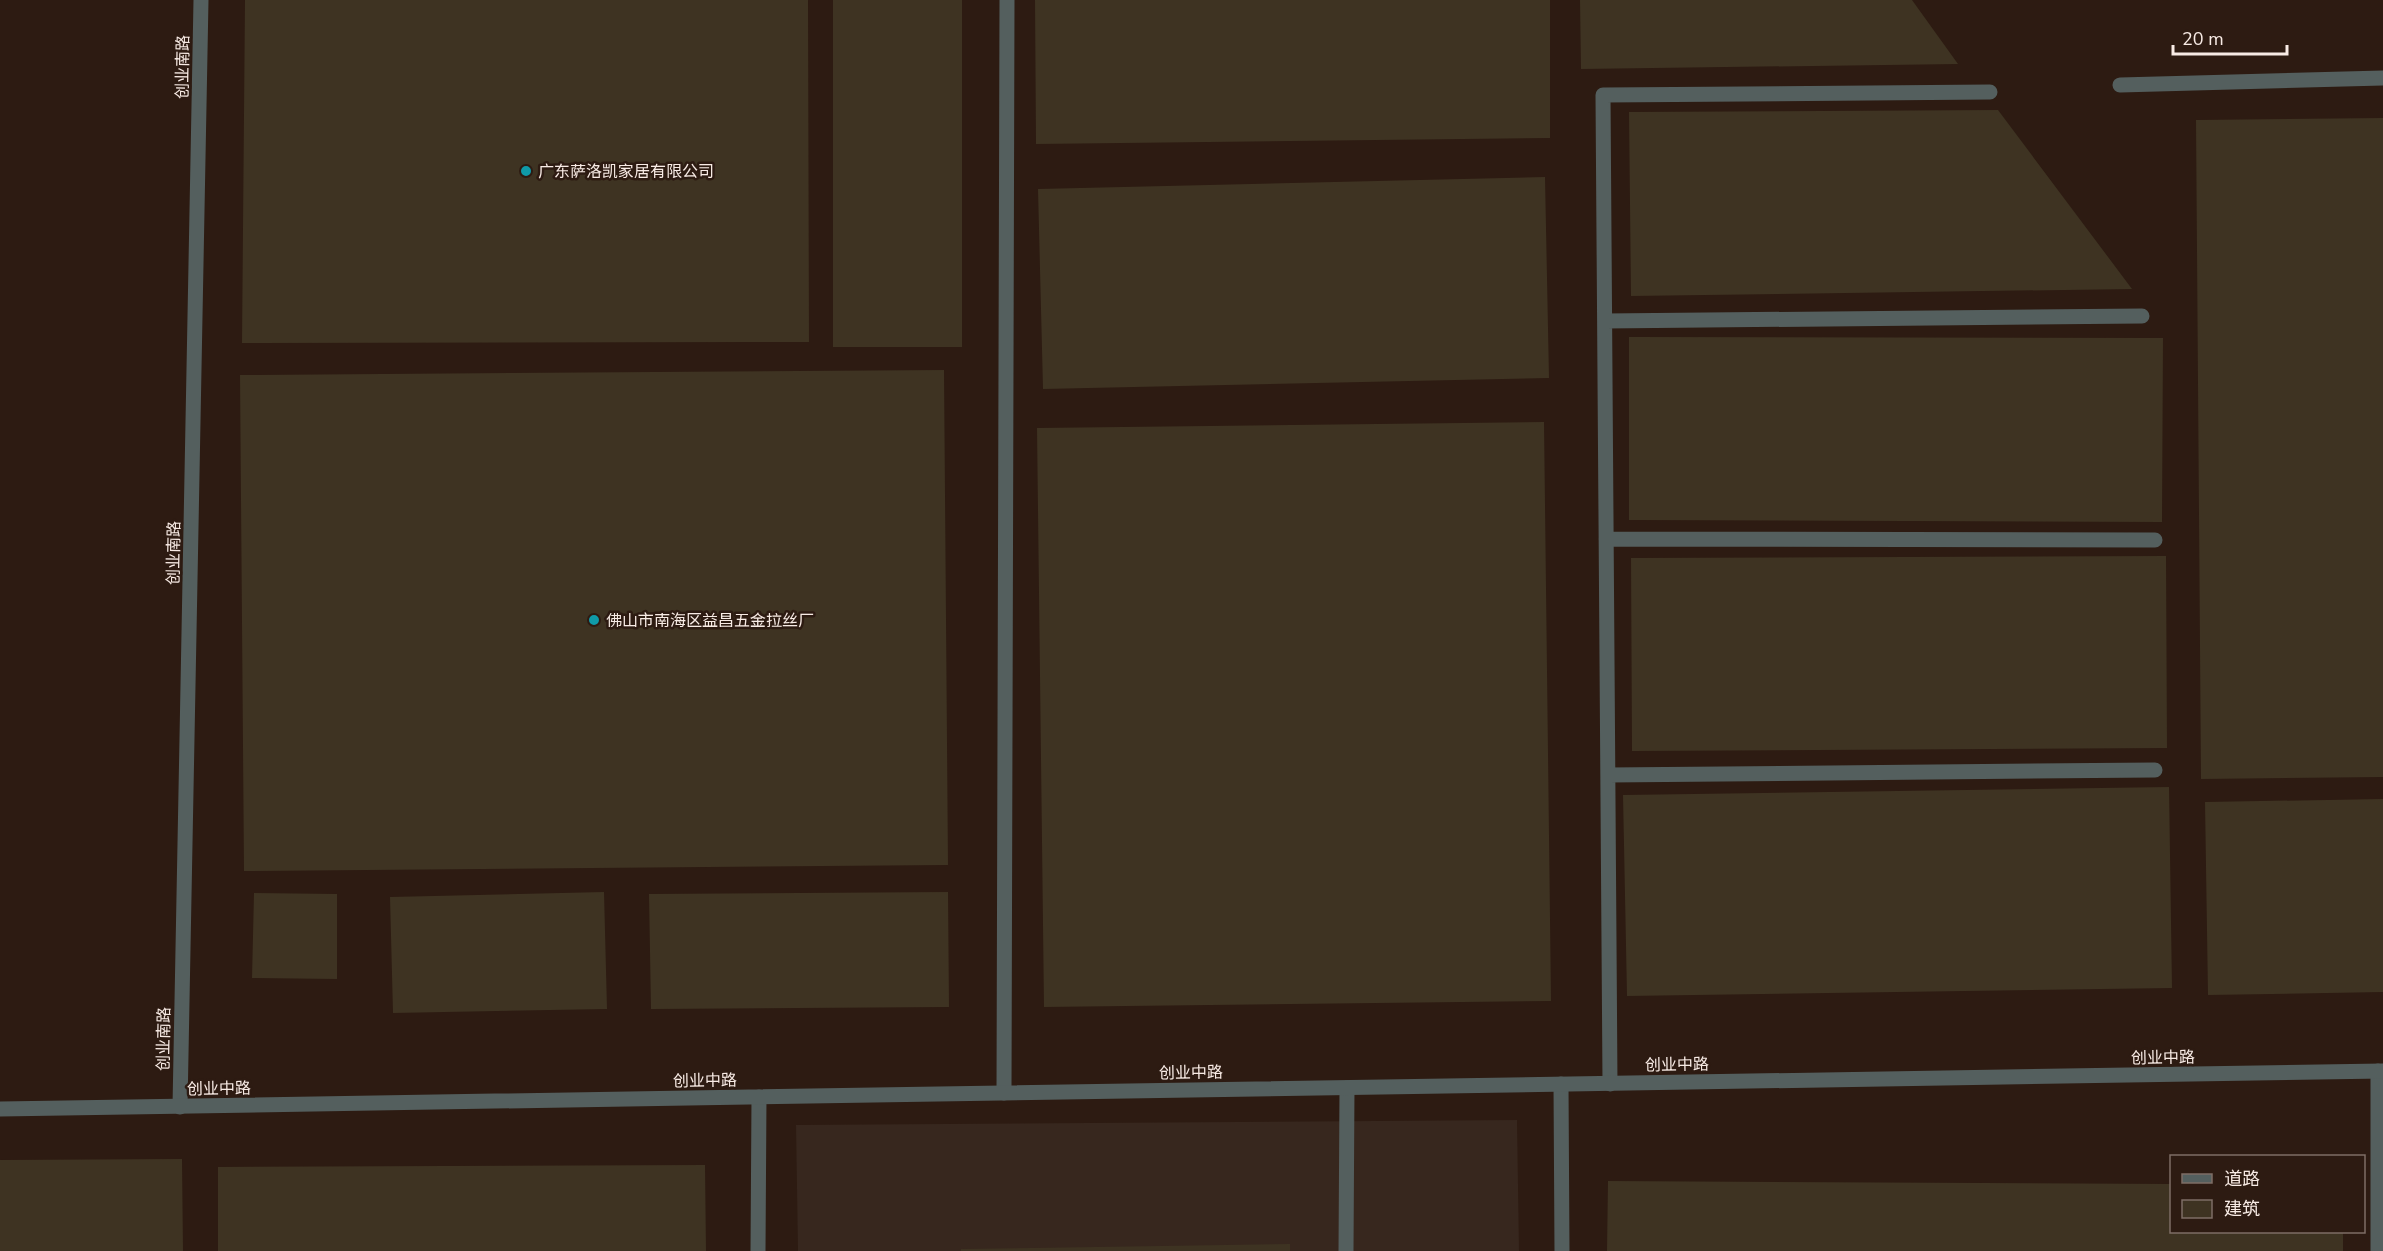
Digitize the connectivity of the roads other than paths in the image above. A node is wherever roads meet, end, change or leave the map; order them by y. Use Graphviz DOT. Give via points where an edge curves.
graph roads {
  1 [pos="201,0"];
  2 [pos="1007,0"];
  3 [pos="2383,78"];
  4 [pos="2120,85"];
  5 [pos="1990,92"];
  6 [pos="2142,316"];
  7 [pos="1605,321"];
  8 [pos="1606,539"];
  9 [pos="2155,540"];
  10 [pos="2155,770"];
  11 [pos="1608,775"];
  12 [pos="2381,1071"];
  13 [pos="1610,1083"];
  14 [pos="1560,1084"];
  15 [pos="1347,1088"];
  16 [pos="1004,1093"];
  17 [pos="759,1097"];
  18 [pos="180,1107"];
  19 [pos="0,1109"];
  20 [pos="759,1251"];
  21 [pos="1346,1251"];
  22 [pos="1562,1251"];
  23 [pos="2378,1251"];
  1 -- 18 [label="street, 创业南路"];
  2 -- 16 [label="street"];
  3 -- 4 [label="street"];
  5 -- 7 [label="street" via="1603,95"];
  6 -- 7 [label="street"];
  7 -- 8 [label="street"];
  8 -- 9 [label="street"];
  8 -- 11 [label="street"];
  10 -- 11 [label="street"];
  11 -- 13 [label="street"];
  12 -- 13 [label="street, 创业中路"];
  12 -- 23 [label="street"];
  13 -- 14 [label="street, 创业中路"];
  14 -- 15 [label="street, 创业中路"];
  14 -- 22 [label="street"];
  15 -- 16 [label="street, 创业中路"];
  15 -- 21 [label="street"];
  16 -- 17 [label="street, 创业中路"];
  17 -- 18 [label="street, 创业中路"];
  17 -- 20 [label="street"];
  18 -- 19 [label="street, 创业中路"];
}
